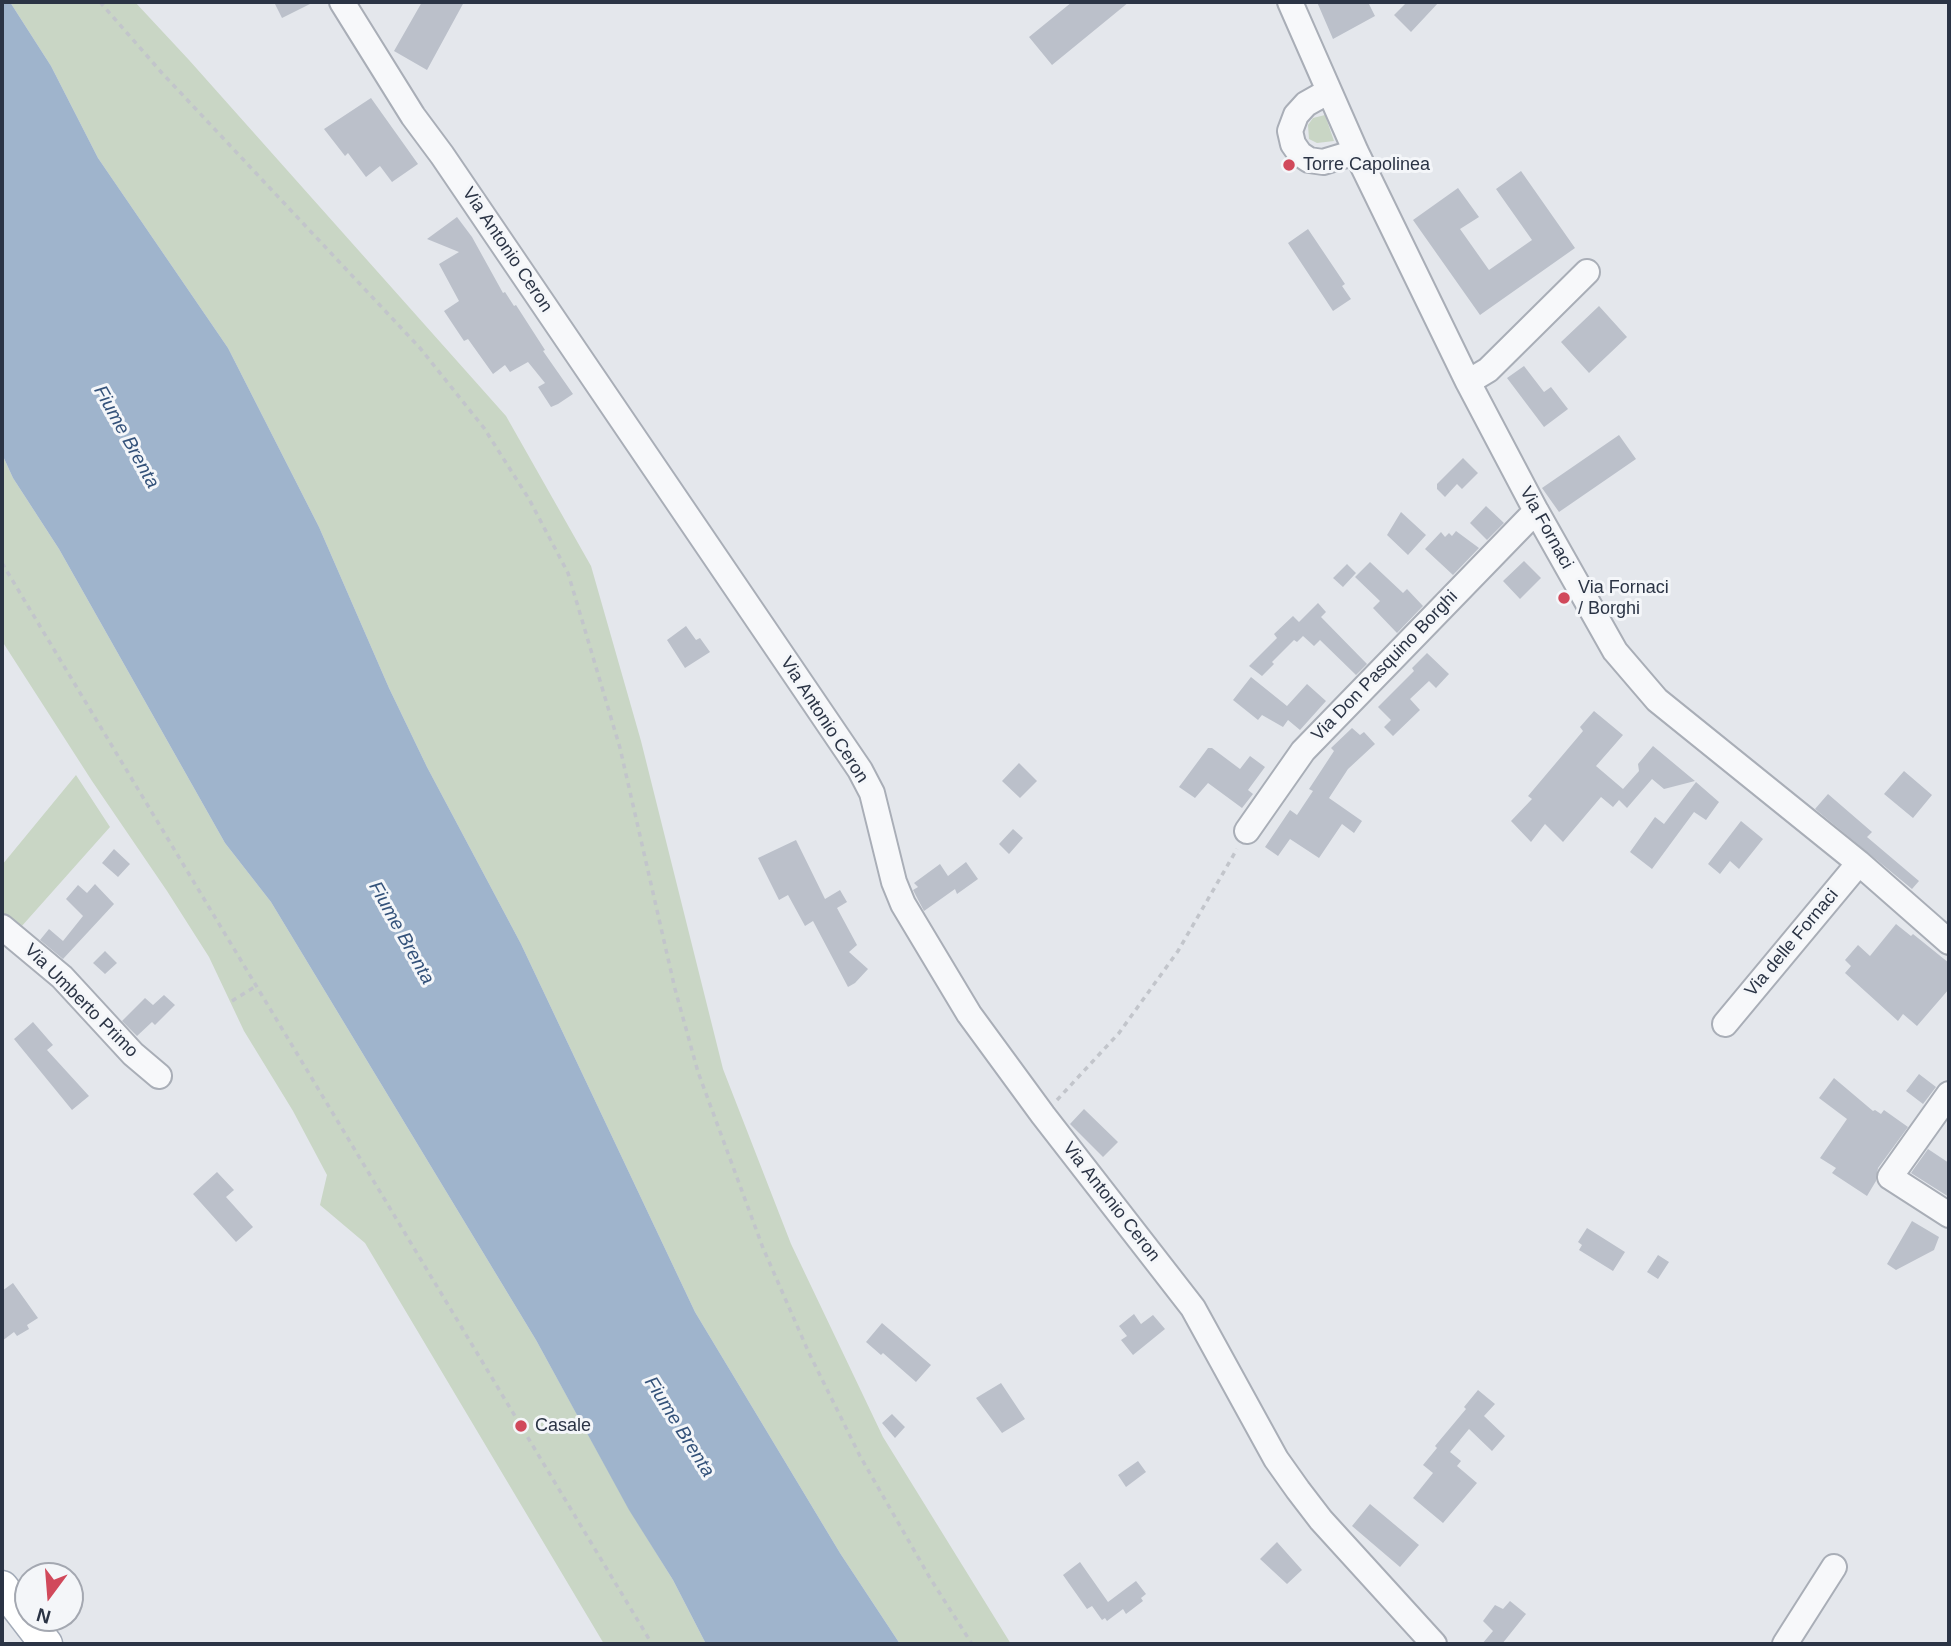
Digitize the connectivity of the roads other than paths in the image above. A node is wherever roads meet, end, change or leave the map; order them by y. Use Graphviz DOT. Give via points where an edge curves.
graph roads {
  1 [pos="342,2"];
  2 [pos="1290,2"];
  3 [pos="1329,91"];
  4 [pos="1356,152"];
  5 [pos="1587,272"];
  6 [pos="1468,382"];
  7 [pos="1536,511"];
  8 [pos="1247,831"];
  9 [pos="1859,863"];
  10 [pos="2,927"];
  11 [pos="1949,942"];
  12 [pos="1725,1024"];
  13 [pos="159,1076"];
  14 [pos="1949,1094"];
  15 [pos="1949,1215"];
  16 [pos="1834,1567"];
  17 [pos="2,1587"];
  18 [pos="46,1644"];
  19 [pos="1434,1644"];
  20 [pos="1785,1644"];
  1 -- 19 [label="street, Via Antonio Ceron" via="413,116 860,770 872,793 903,904 969,1014 1193,1308 1276,1459 1298,1490"];
  2 -- 3 [label="street, Via Fornaci"];
  3 -- 4 [label="street, Via Fornaci"];
  3 -- 4 [label="street" via="1296,115 1290,131 1293,144 1300,155 1324,162"];
  4 -- 6 [label="street, Via Fornaci"];
  5 -- 6 [label="street" via="1488,370"];
  6 -- 7 [label="street, Via Fornaci"];
  7 -- 8 [label="street, Via Don Pasquino Borghi" via="1303,751"];
  7 -- 9 [label="street, Via Fornaci" via="1615,651 1657,700"];
  9 -- 11 [label="street, Via Fornaci"];
  9 -- 12 [label="street, Via delle Fornaci"];
  10 -- 13 [label="street, Via Umberto Primo" via="62,977"];
  14 -- 15 [label="street" via="1890,1177"];
  16 -- 20 [label="street"];
  17 -- 18 [label="main road"];
}
